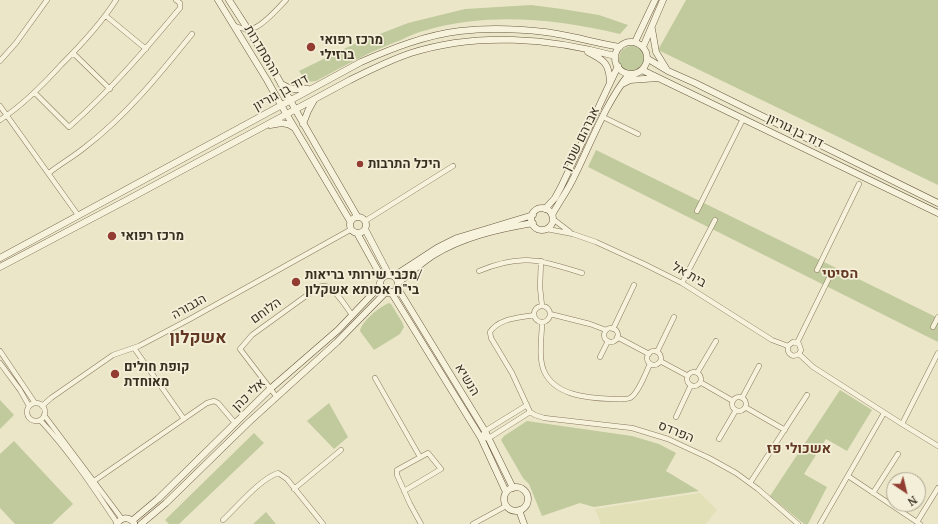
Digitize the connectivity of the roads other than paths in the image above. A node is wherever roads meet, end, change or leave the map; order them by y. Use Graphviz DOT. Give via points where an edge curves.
graph roads {
  1 [pos="116,0"];
  2 [pos="176,0"];
  3 [pos="218,0"];
  4 [pos="229,0"];
  5 [pos="286,0"];
  6 [pos="655,0"];
  7 [pos="663,0"];
  8 [pos="44,1"];
  9 [pos="106,16"];
  10 [pos="652,25"];
  11 [pos="234,26"];
  12 [pos="248,29"];
  13 [pos="192,34"];
  14 [pos="636,42"];
  15 [pos="620,46"];
  16 [pos="643,47"];
  17 [pos="146,48"];
  18 [pos="581,49"];
  19 [pos="73,53"];
  20 [pos="615,56"];
  21 [pos="648,59"];
  22 [pos="0,60"];
  23 [pos="618,66"];
  24 [pos="642,70"];
  25 [pos="668,71"];
  26 [pos="629,74"];
  27 [pos="659,78"];
  28 [pos="610,83"];
  29 [pos="281,84"];
  30 [pos="621,84"];
  31 [pos="110,89"];
  32 [pos="310,89"];
  33 [pos="35,93"];
  34 [pos="274,93"];
  35 [pos="314,99"];
  36 [pos="290,100"];
  37 [pos="281,105"];
  38 [pos="0,106"];
  39 [pos="295,109"];
  40 [pos="268,112"];
  41 [pos="286,114"];
  42 [pos="7,116"];
  43 [pos="603,117"];
  44 [pos="743,119"];
  45 [pos="0,120"];
  46 [pos="303,124"];
  47 [pos="264,126"];
  48 [pos="298,133"];
  49 [pos="638,134"];
  50 [pos="453,166"];
  51 [pos="49,173"];
  52 [pos="859,184"];
  53 [pos="938,203"];
  54 [pos="545,209"];
  55 [pos="697,211"];
  56 [pos="938,213"];
  57 [pos="78,215"];
  58 [pos="533,215"];
  59 [pos="358,216"];
  60 [pos="553,217"];
  61 [pos="715,220"];
  62 [pos="350,221"];
  63 [pos="365,221"];
  64 [pos="532,223"];
  65 [pos="365,229"];
  66 [pos="546,229"];
  67 [pos="350,230"];
  68 [pos="358,233"];
  69 [pos="573,234"];
  70 [pos="0,258"];
  71 [pos="541,261"];
  72 [pos="0,267"];
  73 [pos="817,270"];
  74 [pos="479,271"];
  75 [pos="582,273"];
  76 [pos="392,276"];
  77 [pos="830,276"];
  78 [pos="382,278"];
  79 [pos="682,283"];
  80 [pos="398,285"];
  81 [pos="634,285"];
  82 [pos="380,286"];
  83 [pos="388,292"];
  84 [pos="542,306"];
  85 [pos="550,314"];
  86 [pos="352,315"];
  87 [pos="534,315"];
  88 [pos="674,317"];
  89 [pos="938,318"];
  90 [pos="542,322"];
  91 [pos="933,327"];
  92 [pos="613,329"];
  93 [pos="606,330"];
  94 [pos="617,337"];
  95 [pos="608,341"];
  96 [pos="716,341"];
  97 [pos="798,343"];
  98 [pos="788,346"];
  99 [pos="134,348"];
  100 [pos="0,351"];
  101 [pos="656,352"];
  102 [pos="938,353"];
  103 [pos="649,354"];
  104 [pos="799,354"];
  105 [pos="600,356"];
  106 [pos="660,361"];
  107 [pos="0,363"];
  108 [pos="650,364"];
  109 [pos="759,366"];
  110 [pos="697,373"];
  111 [pos="688,376"];
  112 [pos="376,378"];
  113 [pos="700,382"];
  114 [pos="691,385"];
  115 [pos="270,389"];
  116 [pos="807,395"];
  117 [pos="276,396"];
  118 [pos="742,398"];
  119 [pos="734,401"];
  120 [pos="35,403"];
  121 [pos="29,406"];
  122 [pos="42,406"];
  123 [pos="527,406"];
  124 [pos="745,407"];
  125 [pos="736,410"];
  126 [pos="530,412"];
  127 [pos="884,413"];
  128 [pos="44,415"];
  129 [pos="676,417"];
  130 [pos="184,419"];
  131 [pos="40,420"];
  132 [pos="235,423"];
  133 [pos="902,424"];
  134 [pos="785,430"];
  135 [pos="485,431"];
  136 [pos="481,438"];
  137 [pos="489,438"];
  138 [pos="719,439"];
  139 [pos="938,446"];
  140 [pos="341,450"];
  141 [pos="898,454"];
  142 [pos="420,457"];
  143 [pos="848,476"];
  144 [pos="94,481"];
  145 [pos="750,483"];
  146 [pos="513,488"];
  147 [pos="938,488"];
  148 [pos="294,489"];
  149 [pos="404,491"];
  150 [pos="506,492"];
  151 [pos="873,493"];
  152 [pos="506,506"];
  153 [pos="519,510"];
  154 [pos="223,520"];
  155 [pos="119,522"];
  156 [pos="134,522"];
  157 [pos="918,523"];
  158 [pos="141,524"];
  159 [pos="323,524"];
  160 [pos="421,524"];
  161 [pos="473,524"];
  162 [pos="524,524"];
  163 [pos="798,524"];
  164 [pos="820,524"];
  1 -- 9 [label="street"];
  2 -- 17 [label="street" via="180,3 180,8"];
  3 -- 11 [label="street, ההסתדרות"];
  4 -- 12 [label="street, ההסתדרות"];
  5 -- 12 [label="street" via="265,20"];
  6 -- 14 [label="street"];
  7 -- 10 [label="street"];
  8 -- 22 [label="street" via="16,43"];
  9 -- 17 [label="street"];
  9 -- 19 [label="street"];
  10 -- 16 [label="street"];
  10 -- 25 [label="street" via="656,52"];
  11 -- 12 [label="street"];
  11 -- 34 [label="street, ההסתדרות"];
  12 -- 29 [label="street, ההסתדרות"];
  13 -- 51 [label="street" via="149,86 114,122"];
  14 -- 15 [label="street" via="627,42"];
  14 -- 16 [label="street"];
  15 -- 20 [label="street"];
  15 -- 32 [label="street, דוד בן גוריון" via="546,32 493,29 460,31 394,48"];
  16 -- 21 [label="street"];
  17 -- 31 [label="street"];
  18 -- 20 [label="street, דוד בן גוריון"];
  18 -- 28 [label="street" via="605,62"];
  18 -- 35 [label="street, דוד בן גוריון" via="526,40 482,40 448,44 385,63"];
  19 -- 31 [label="street"];
  19 -- 33 [label="street"];
  20 -- 23 [label="street"];
  21 -- 24 [label="street"];
  21 -- 25 [label="street, דוד בן גוריון"];
  23 -- 26 [label="street"];
  23 -- 28 [label="street, אברהם שטרן"];
  24 -- 26 [label="street"];
  24 -- 27 [label="street, דוד בן גוריון"];
  25 -- 53 [label="street, דוד בן גוריון"];
  26 -- 30 [label="street, אברהם שטרן"];
  27 -- 30 [label="street" via="630,80"];
  27 -- 44 [label="street, דוד בן גוריון"];
  28 -- 54 [label="street, אברהם שטרן" via="561,187"];
  29 -- 32 [label="street" via="293,89"];
  29 -- 36 [label="street, ההסתדרות"];
  30 -- 43 [label="street, אברהם שטרן"];
  31 -- 33 [label="street" via="69,127"];
  32 -- 36 [label="street, דוד בן גוריון"];
  33 -- 42 [label="street"];
  34 -- 37 [label="street, ההסתדרות"];
  34 -- 40 [label="street" via="273,105"];
  35 -- 39 [label="street, דוד בן גוריון"];
  35 -- 46 [label="street"];
  36 -- 37 [label="street, דוד בן גוריון"];
  36 -- 39 [label="street, ההסתדרות"];
  37 -- 40 [label="street, דוד בן גוריון"];
  37 -- 41 [label="street, ההסתדרות"];
  38 -- 42 [label="street"];
  39 -- 41 [label="street, דוד בן גוריון"];
  39 -- 46 [label="street"];
  40 -- 57 [label="street, דוד בן גוריון"];
  41 -- 47 [label="street, דוד בן גוריון"];
  41 -- 48 [label="street"];
  42 -- 45 [label="street"];
  42 -- 51 [label="street"];
  43 -- 49 [label="street"];
  43 -- 60 [label="street, אברהם שטרן"];
  44 -- 55 [label="street"];
  44 -- 56 [label="street, דוד בן גוריון"];
  46 -- 59 [label="street"];
  47 -- 48 [label="street" via="288,124"];
  47 -- 72 [label="street, דוד בן גוריון"];
  48 -- 62 [label="street"];
  50 -- 63 [label="street"];
  51 -- 57 [label="street"];
  52 -- 73 [label="street"];
  54 -- 58 [label="street" via="536,210"];
  54 -- 60 [label="street"];
  57 -- 70 [label="street, דוד בן גוריון"];
  58 -- 64 [label="street"];
  58 -- 76 [label="street" via="456,238"];
  59 -- 62 [label="street"];
  59 -- 63 [label="street"];
  60 -- 66 [label="street" via="551,225"];
  60 -- 69 [label="street, בית אל"];
  61 -- 79 [label="street"];
  62 -- 67 [label="street"];
  63 -- 65 [label="street"];
  64 -- 66 [label="street" via="537,228"];
  64 -- 80 [label="street" via="482,234 454,244 432,256"];
  65 -- 68 [label="street"];
  65 -- 76 [label="street"];
  66 -- 69 [label="street, בית אל"];
  67 -- 68 [label="street"];
  67 -- 99 [label="street, הגבורה"];
  68 -- 78 [label="street"];
  69 -- 79 [label="street, בית אל" via="596,242"];
  71 -- 74 [label="street" via="508,261"];
  71 -- 75 [label="street"];
  71 -- 84 [label="street"];
  76 -- 78 [label="street"];
  76 -- 80 [label="street"];
  77 -- 97 [label="street"];
  78 -- 82 [label="street"];
  79 -- 98 [label="street, בית אל" via="772,340"];
  80 -- 83 [label="street"];
  80 -- 135 [label="street, הנשיא"];
  81 -- 92 [label="street"];
  82 -- 83 [label="street"];
  82 -- 86 [label="street, אלי כהן"];
  83 -- 117 [label="street, אלי כהן"];
  83 -- 136 [label="street, הנשיא"];
  84 -- 85 [label="street"];
  84 -- 87 [label="street" via="535,310"];
  85 -- 90 [label="street" via="547,320"];
  85 -- 93 [label="street"];
  86 -- 115 [label="street, אלי כהן"];
  86 -- 115 [label="street, הלוחם" via="334,290 323,285 252,335 240,349"];
  87 -- 90 [label="street" via="536,320"];
  87 -- 123 [label="street" via="501,322 494,325 490,332"];
  88 -- 101 [label="street"];
  89 -- 91 [label="street"];
  90 -- 108 [label="street" via="541,359 544,370 550,380 570,393 594,398 630,398"];
  92 -- 93 [label="street"];
  92 -- 94 [label="street"];
  93 -- 95 [label="street" via="604,336"];
  94 -- 95 [label="street" via="613,341"];
  94 -- 103 [label="street"];
  95 -- 105 [label="street"];
  96 -- 110 [label="street"];
  97 -- 98 [label="street" via="793,342"];
  97 -- 104 [label="street" via="801,348"];
  98 -- 104 [label="street" via="790,354"];
  99 -- 122 [label="street, הגבורה" via="113,355"];
  99 -- 130 [label="street"];
  100 -- 120 [label="street"];
  101 -- 103 [label="street"];
  101 -- 106 [label="street" via="660,355"];
  102 -- 133 [label="street"];
  103 -- 108 [label="street"];
  104 -- 127 [label="street" via="814,367"];
  106 -- 108 [label="street" via="656,365"];
  106 -- 111 [label="street"];
  107 -- 121 [label="street"];
  109 -- 118 [label="street"];
  110 -- 111 [label="street" via="693,372"];
  110 -- 113 [label="street" via="701,378"];
  111 -- 114 [label="street"];
  112 -- 142 [label="street"];
  113 -- 114 [label="street"];
  113 -- 119 [label="street"];
  114 -- 129 [label="street"];
  115 -- 117 [label="street, הלוחם"];
  115 -- 132 [label="street, אלי כהן"];
  116 -- 134 [label="street"];
  117 -- 158 [label="street, אלי כהן"];
  118 -- 119 [label="street" via="736,398"];
  118 -- 124 [label="street"];
  119 -- 125 [label="street" via="733,407"];
  120 -- 121 [label="street"];
  120 -- 122 [label="street"];
  121 -- 131 [label="street" via="27,414 30,418 34,421"];
  122 -- 128 [label="street"];
  123 -- 126 [label="street"];
  123 -- 135 [label="street"];
  124 -- 125 [label="street"];
  124 -- 134 [label="street"];
  125 -- 138 [label="street"];
  126 -- 137 [label="street"];
  126 -- 145 [label="street, הפרדס" via="544,418 632,428 650,433 709,458"];
  127 -- 133 [label="street"];
  127 -- 143 [label="street"];
  128 -- 131 [label="street"];
  128 -- 144 [label="street"];
  130 -- 132 [label="street" via="214,401"];
  130 -- 144 [label="street"];
  131 -- 155 [label="street"];
  132 -- 156 [label="street, אלי כהן"];
  133 -- 139 [label="street"];
  134 -- 145 [label="street"];
  135 -- 136 [label="street"];
  135 -- 137 [label="street, הנשיא"];
  136 -- 137 [label="street"];
  136 -- 150 [label="street, הנשיא"];
  137 -- 146 [label="street, הנשיא"];
  140 -- 148 [label="street"];
  141 -- 151 [label="street"];
  142 -- 149 [label="street" via="397,470"];
  142 -- 149 [label="street" via="428,453 441,470"];
  143 -- 151 [label="street"];
  143 -- 164 [label="street"];
  144 -- 155 [label="street"];
  145 -- 163 [label="street, הפרדס"];
  146 -- 150 [label="street"];
  146 -- 153 [label="street" via="520,488 526,492 527,503"];
  147 -- 157 [label="street"];
  148 -- 154 [label="street" via="278,473 271,476"];
  148 -- 159 [label="street"];
  149 -- 160 [label="street"];
  150 -- 152 [label="street"];
  151 -- 157 [label="street"];
  152 -- 153 [label="street" via="512,510"];
  152 -- 161 [label="street"];
  153 -- 162 [label="street"];
  155 -- 156 [label="street" via="128,518"];
}
